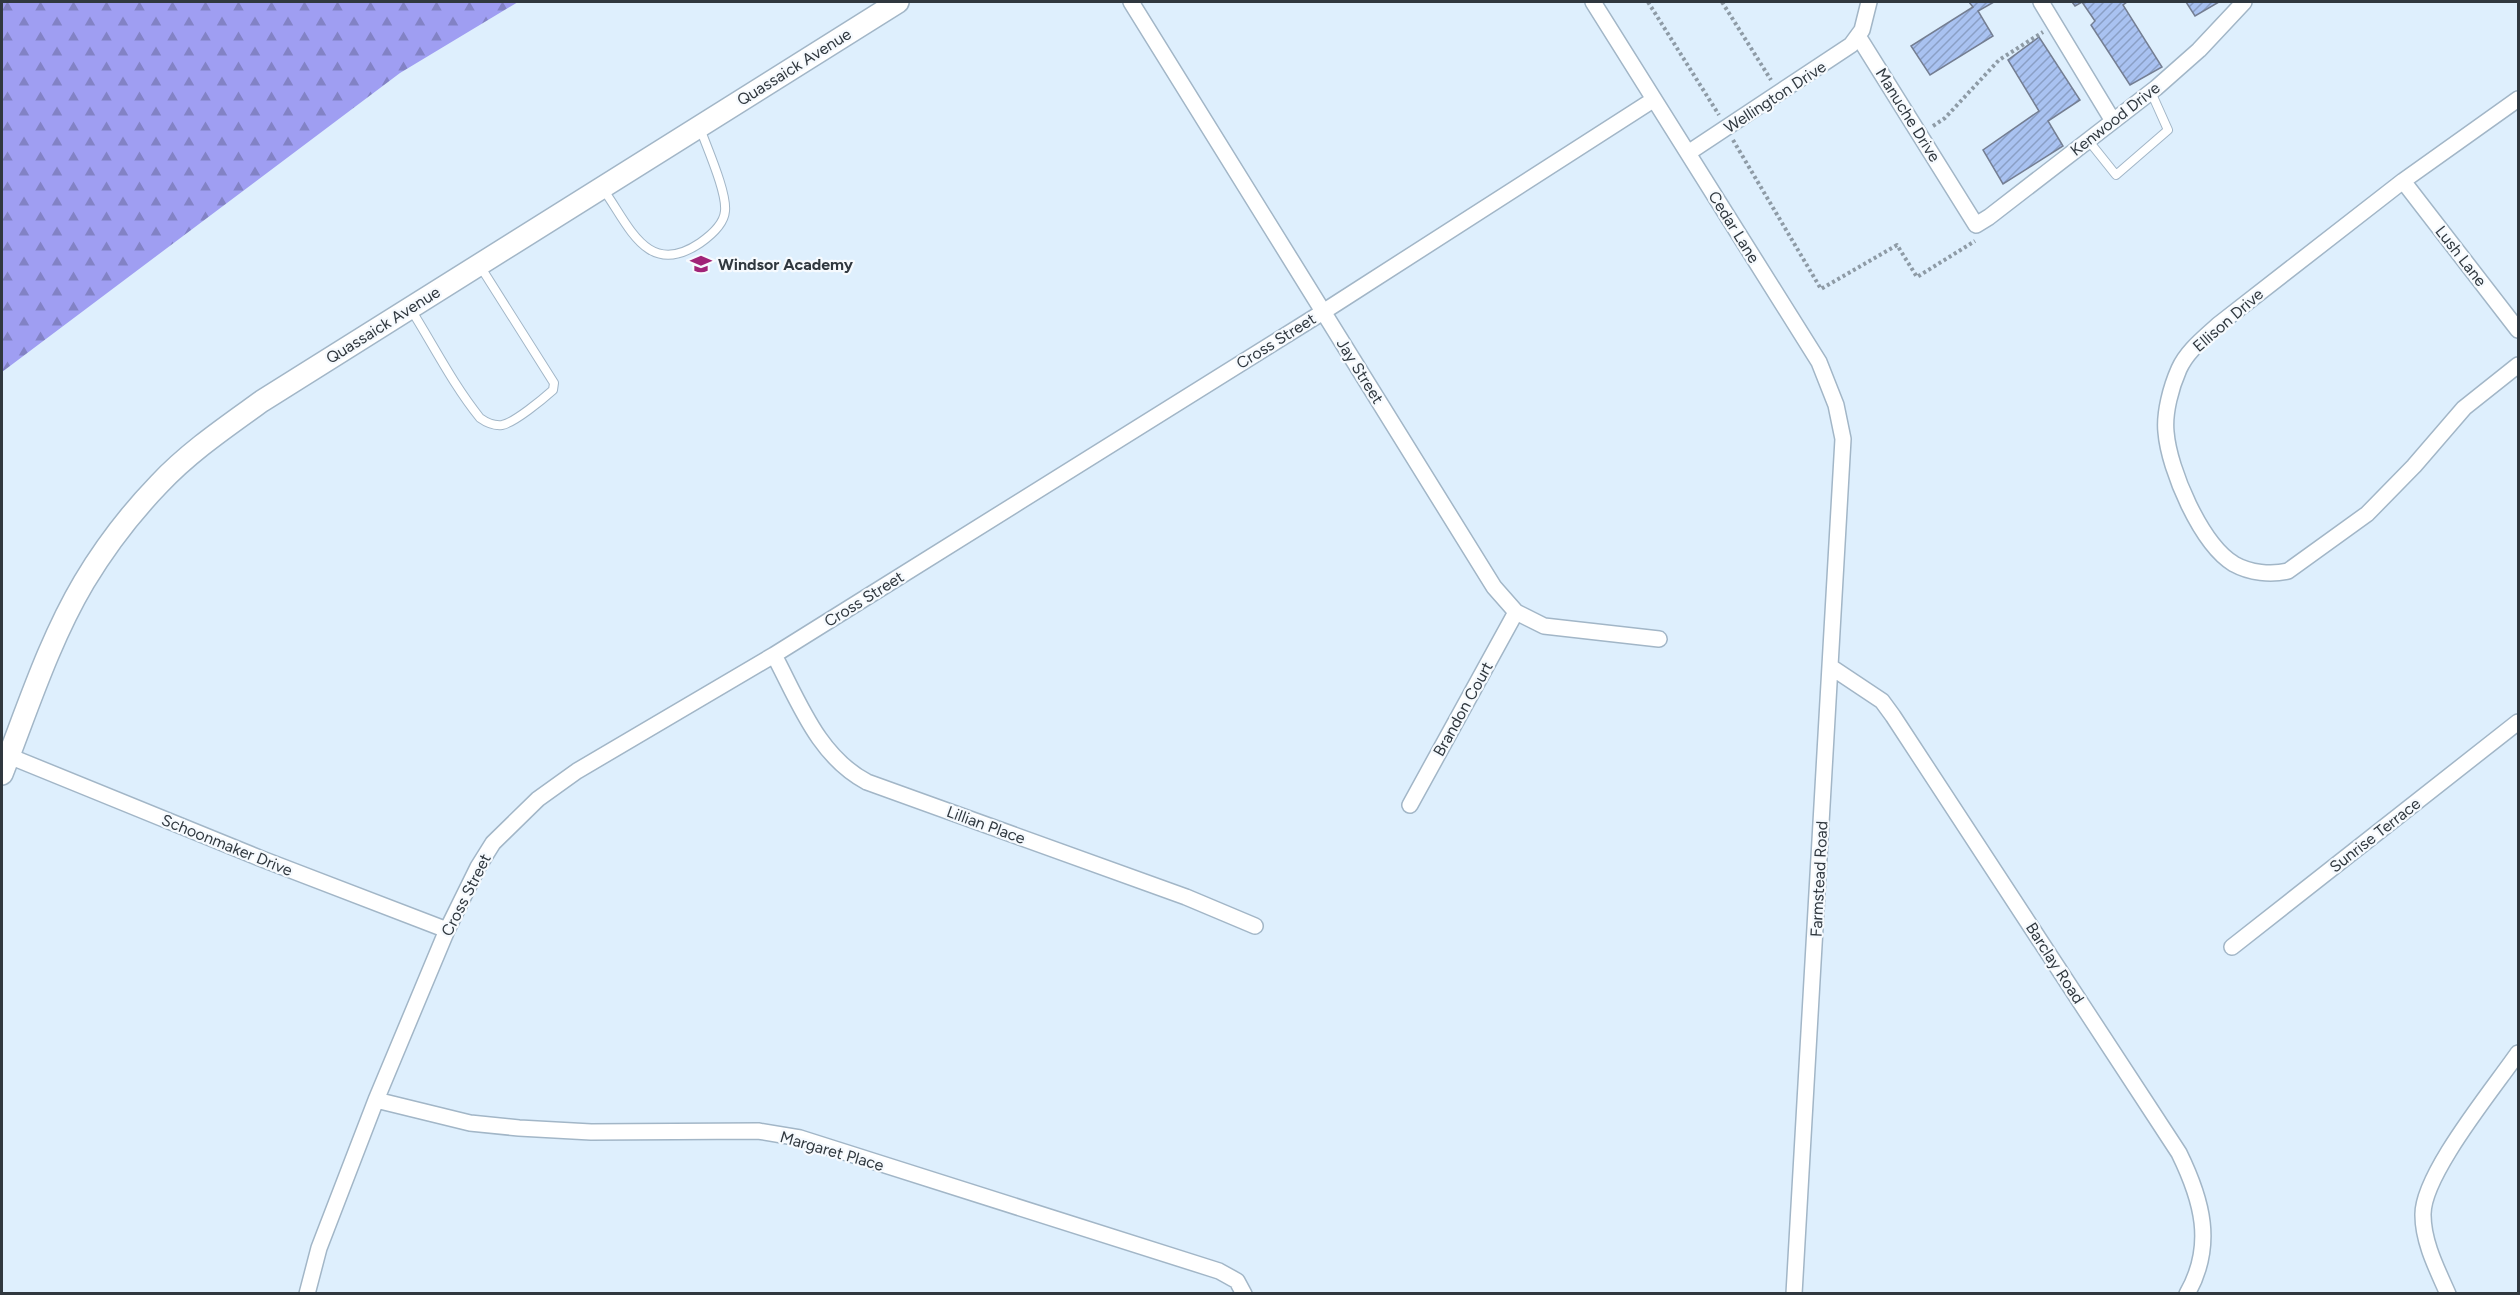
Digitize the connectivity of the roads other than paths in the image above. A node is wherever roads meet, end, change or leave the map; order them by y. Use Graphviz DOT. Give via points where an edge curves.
graph roads {
  1 [pos="898,2"];
  2 [pos="1131,2"];
  3 [pos="1593,2"];
  4 [pos="1869,2"];
  5 [pos="2041,2"];
  6 [pos="2244,2"];
  7 [pos="1858,36"];
  8 [pos="2151,92"];
  9 [pos="2518,99"];
  10 [pos="1653,100"];
  11 [pos="2113,121"];
  12 [pos="700,126"];
  13 [pos="2088,140"];
  14 [pos="1688,153"];
  15 [pos="2403,181"];
  16 [pos="602,188"];
  17 [pos="1976,232"];
  18 [pos="479,265"];
  19 [pos="410,307"];
  20 [pos="1323,312"];
  21 [pos="2518,330"];
  22 [pos="2518,365"];
  23 [pos="1843,464"];
  24 [pos="1516,612"];
  25 [pos="1659,639"];
  26 [pos="774,654"];
  27 [pos="1831,667"];
  28 [pos="2518,722"];
  29 [pos="5,765"];
  30 [pos="1410,805"];
  31 [pos="1255,926"];
  32 [pos="447,930"];
  33 [pos="2232,947"];
  34 [pos="2518,1053"];
  35 [pos="376,1101"];
  36 [pos="1241,1287"];
  37 [pos="307,1293"];
  38 [pos="1794,1293"];
  39 [pos="2187,1293"];
  40 [pos="2448,1293"];
  1 -- 12 [label="main road, Quassaick Avenue"];
  2 -- 20 [label="street, Jay Street"];
  3 -- 10 [label="street, Cedar Lane"];
  4 -- 7 [label="street"];
  5 -- 11 [label="street"];
  6 -- 8 [label="street, Kenwood Drive" via="2199,50"];
  7 -- 14 [label="street, Wellington Drive" via="1833,59"];
  7 -- 17 [label="street, Manuche Drive"];
  8 -- 11 [label="street, Kenwood Drive"];
  8 -- 13 [label="lane" via="2169,130 2116,175"];
  9 -- 15 [label="street, Ellison Drive"];
  10 -- 14 [label="street, Cedar Lane"];
  10 -- 20 [label="street, Cross Street"];
  11 -- 13 [label="street, Kenwood Drive"];
  12 -- 16 [label="main road, Quassaick Avenue"];
  12 -- 16 [label="lane" via="725,211 712,234 699,244 674,256 653,252 638,240"];
  13 -- 17 [label="street, Kenwood Drive" via="1989,217"];
  14 -- 23 [label="street, Cedar Lane" via="1819,362 1836,405"];
  15 -- 21 [label="street, Lush Lane"];
  15 -- 22 [label="street, Ellison Drive" via="2218,325 2179,368 2169,405 2168,448 2196,517 2220,553 2236,565 2257,572 2288,571 2367,514 2464,408"];
  16 -- 18 [label="main road, Quassaick Avenue"];
  18 -- 19 [label="main road, Quassaick Avenue"];
  18 -- 19 [label="lane" via="554,384 545,397 504,425 488,424 473,410 443,367"];
  19 -- 29 [label="main road, Quassaick Avenue" via="262,401 200,446 124,523 84,582 54,643"];
  20 -- 24 [label="street, Jay Street" via="1494,587"];
  20 -- 26 [label="street, Cross Street"];
  23 -- 27 [label="street, Farmstead Road"];
  24 -- 25 [label="street, Jay Street" via="1544,626"];
  24 -- 30 [label="street, Brandon Court"];
  26 -- 31 [label="street, Lillian Place" via="820,740 849,772"];
  26 -- 32 [label="street, Cross Street" via="538,799 493,843"];
  27 -- 38 [label="street, Farmstead Road"];
  27 -- 39 [label="street, Barclay Road" via="1882,701 1893,716 2178,1153 2195,1185 2202,1219 2202,1254"];
  28 -- 33 [label="street, Sunrise Terrace"];
  29 -- 32 [label="street, Schoonmaker Drive"];
  32 -- 35 [label="street, Cross Street"];
  34 -- 40 [label="street" via="2440,1165 2427,1193 2423,1213 2426,1234"];
  35 -- 36 [label="street, Margaret Place" via="470,1123 519,1128 591,1132 758,1131 800,1138 1219,1271"];
  35 -- 37 [label="street, Cross Street" via="319,1248"];
}
